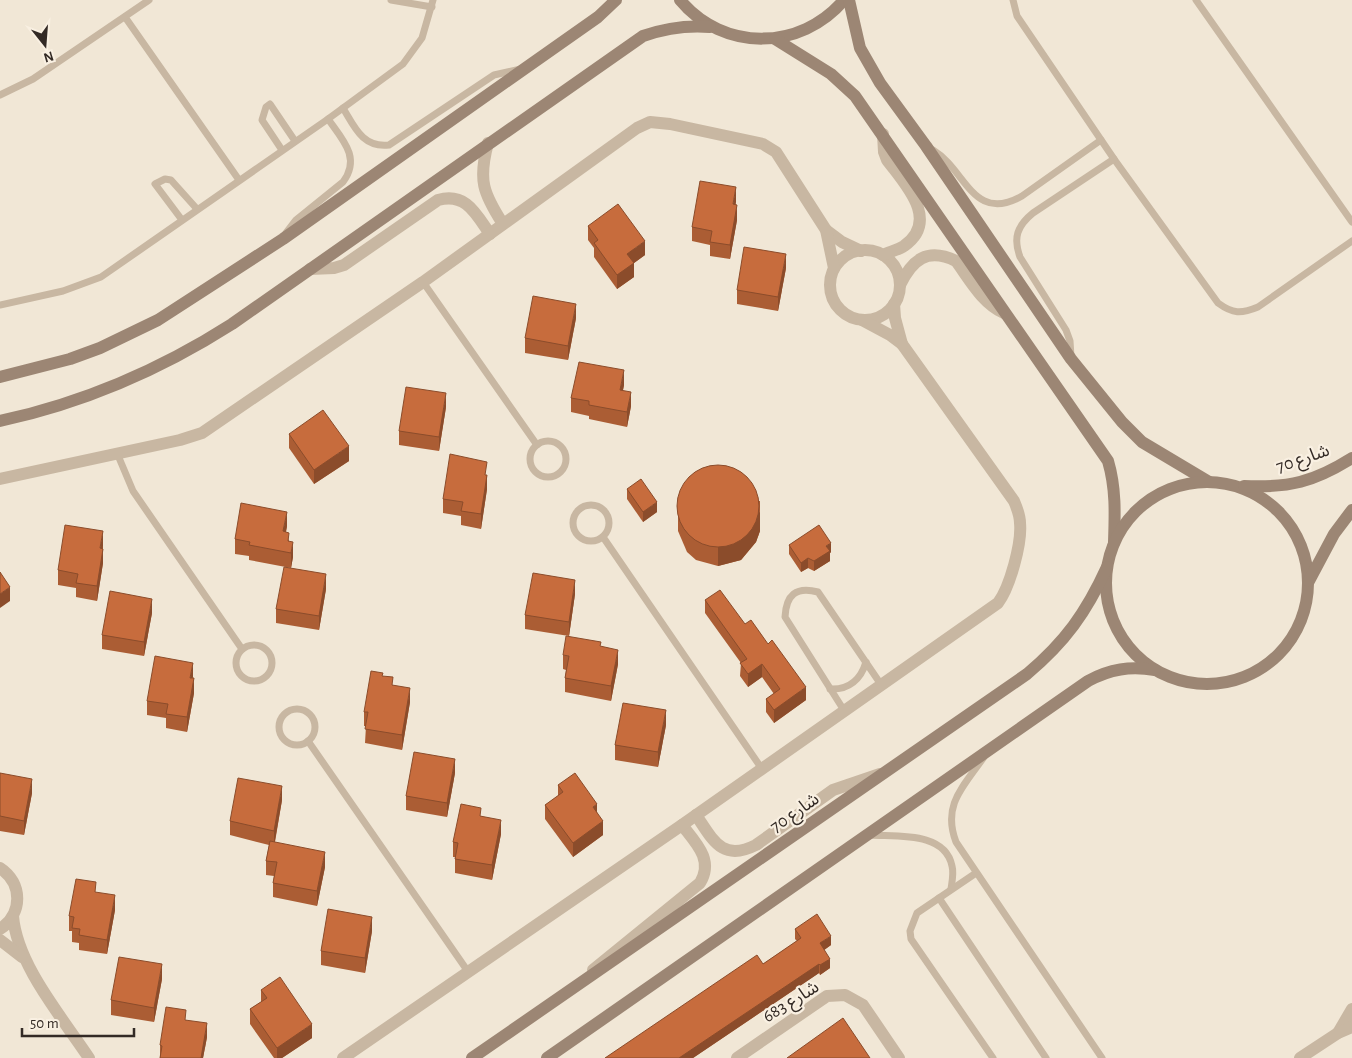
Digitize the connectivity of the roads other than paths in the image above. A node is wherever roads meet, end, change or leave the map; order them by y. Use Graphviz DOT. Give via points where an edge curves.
graph roads {
  1 [pos="149,0"];
  2 [pos="391,0"];
  3 [pos="616,0"];
  4 [pos="680,0"];
  5 [pos="844,0"];
  6 [pos="849,0"];
  7 [pos="1013,0"];
  8 [pos="1196,0"];
  9 [pos="433,3"];
  10 [pos="125,17"];
  11 [pos="710,27"];
  12 [pos="775,39"];
  13 [pos="526,68"];
  14 [pos="0,95"];
  15 [pos="343,108"];
  16 [pos="328,119"];
  17 [pos="883,134"];
  18 [pos="1101,140"];
  19 [pos="295,141"];
  20 [pos="488,143"];
  21 [pos="926,146"];
  22 [pos="282,150"];
  23 [pos="1114,159"];
  24 [pos="239,180"];
  25 [pos="197,209"];
  26 [pos="182,220"];
  27 [pos="1352,222"];
  28 [pos="503,224"];
  29 [pos="826,230"];
  30 [pos="490,234"];
  31 [pos="283,240"];
  32 [pos="1352,241"];
  33 [pos="861,251"];
  34 [pos="883,256"];
  35 [pos="834,268"];
  36 [pos="310,269"];
  37 [pos="423,282"];
  38 [pos="900,285"];
  39 [pos="894,304"];
  40 [pos="0,305"];
  41 [pos="1004,313"];
  42 [pos="862,320"];
  43 [pos="902,344"];
  44 [pos="1071,359"];
  45 [pos="0,377"];
  46 [pos="0,421"];
  47 [pos="537,445"];
  48 [pos="117,453"];
  49 [pos="1352,458"];
  50 [pos="0,479"];
  51 [pos="1210,482"];
  52 [pos="1233,485"];
  53 [pos="1352,510"];
  54 [pos="602,537"];
  55 [pos="1114,542"];
  56 [pos="1107,567"];
  57 [pos="1309,581"];
  58 [pos="242,649"];
  59 [pos="866,662"];
  60 [pos="1155,670"];
  61 [pos="882,686"];
  62 [pos="830,689"];
  63 [pos="845,712"];
  64 [pos="308,742"];
  65 [pos="988,751"];
  66 [pos="762,769"];
  67 [pos="885,773"];
  68 [pos="696,815"];
  69 [pos="682,825"];
  70 [pos="869,835"];
  71 [pos="0,868"];
  72 [pos="976,873"];
  73 [pos="951,889"];
  74 [pos="939,898"];
  75 [pos="13,916"];
  76 [pos="0,929"];
  77 [pos="0,940"];
  78 [pos="24,959"];
  79 [pos="469,973"];
  80 [pos="576,986"];
  81 [pos="1352,1009"];
  82 [pos="1352,1027"];
  83 [pos="1338,1033"];
  84 [pos="89,1058"];
  85 [pos="343,1058"];
  86 [pos="472,1058"];
  87 [pos="547,1058"];
  88 [pos="737,1058"];
  89 [pos="899,1058"];
  90 [pos="993,1058"];
  91 [pos="1046,1058"];
  92 [pos="1102,1058"];
  93 [pos="1300,1058"];
  1 -- 10 [label="lane"];
  2 -- 9 [label="lane"];
  3 -- 13 [label="main road" via="598,17"];
  4 -- 11 [label="main road"];
  5 -- 12 [label="main road" via="808,29"];
  6 -- 21 [label="main road" via="860,48 880,83"];
  7 -- 18 [label="lane" via="1016,16"];
  8 -- 27 [label="lane"];
  9 -- 15 [label="lane" via="422,38 403,64"];
  10 -- 14 [label="lane" via="33,79"];
  10 -- 24 [label="lane"];
  11 -- 12 [label="main road" via="738,37"];
  11 -- 20 [label="main road" via="664,28 643,36"];
  12 -- 17 [label="main road" via="831,74 855,96"];
  13 -- 15 [label="lane" via="494,75 389,146 368,143"];
  13 -- 31 [label="main road"];
  15 -- 16 [label="lane"];
  16 -- 19 [label="lane"];
  16 -- 31 [label="lane" via="351,155 349,174 296,220"];
  17 -- 34 [label="street" via="887,160 917,201 920,221 904,246"];
  17 -- 41 [label="main road"];
  18 -- 21 [label="lane" via="1022,196 999,204 987,203 976,197 944,159"];
  18 -- 23 [label="lane"];
  19 -- 22 [label="lane"];
  19 -- 22 [label="lane" via="270,104 262,120"];
  20 -- 28 [label="street" via="481,174 483,188"];
  20 -- 36 [label="main road"];
  21 -- 44 [label="main road"];
  22 -- 24 [label="lane"];
  23 -- 32 [label="lane" via="1218,303 1230,312 1244,313 1258,307"];
  23 -- 44 [label="lane" via="1033,213 1017,232 1016,245 1020,257 1066,330"];
  24 -- 25 [label="lane"];
  25 -- 26 [label="lane"];
  25 -- 26 [label="lane" via="176,183 165,179 155,184"];
  26 -- 40 [label="lane" via="88,283 63,292"];
  28 -- 29 [label="street" via="650,122 763,144 776,152"];
  28 -- 30 [label="street"];
  29 -- 33 [label="street"];
  29 -- 35 [label="street"];
  30 -- 36 [label="street" via="464,200 448,197 438,200 344,265"];
  30 -- 37 [label="street"];
  31 -- 45 [label="main road" via="130,335 70,359"];
  33 -- 34 [label="street"];
  33 -- 35 [label="street" via="846,257"];
  34 -- 38 [label="street" via="895,268"];
  35 -- 42 [label="street" via="832,297 844,313"];
  36 -- 46 [label="main road" via="232,324 179,356 95,394"];
  37 -- 47 [label="lane"];
  37 -- 48 [label="street" via="202,432"];
  38 -- 39 [label="street"];
  38 -- 41 [label="street" via="908,268 915,262 931,255 948,257 956,261 986,302"];
  39 -- 42 [label="street" via="881,316"];
  39 -- 43 [label="street"];
  41 -- 55 [label="main road" via="1108,461 1115,498"];
  42 -- 43 [label="street"];
  43 -- 61 [label="street" via="1014,501 1020,533 1007,589 998,603"];
  44 -- 51 [label="main road" via="1142,442"];
  47 -- 47 [label="lane" via="531,453 530,462 534,470 542,476 560,474 566,457 562,448 555,442"];
  48 -- 50 [label="street"];
  48 -- 58 [label="lane" via="133,491"];
  49 -- 52 [label="main road, شارع 70" via="1333,470 1297,484 1276,488"];
  51 -- 52 [label="main road"];
  51 -- 55 [label="main road" via="1180,486 1153,498 1130,517"];
  52 -- 57 [label="main road" via="1263,498 1287,520 1303,549"];
  53 -- 57 [label="main road" via="1334,534"];
  54 -- 54 [label="lane" via="608,530 606,512 598,506 580,509 574,516 573,526 577,534 584,540 594,541"];
  54 -- 66 [label="lane"];
  55 -- 56 [label="main road"];
  56 -- 60 [label="main road" via="1106,592 1110,615 1120,637 1136,656"];
  56 -- 67 [label="main road, شارع 70" via="1075,627 1053,652"];
  57 -- 60 [label="main road" via="1305,611 1292,639 1258,671 1229,682 1199,684 1183,682"];
  58 -- 58 [label="lane" via="237,657 239,675 247,680 265,678 272,661 268,652 260,646"];
  59 -- 61 [label="lane"];
  59 -- 62 [label="lane" via="854,682 843,688"];
  59 -- 62 [label="lane" via="818,592 806,589 794,593 785,604 785,617"];
  60 -- 65 [label="main road" via="1127,668 1100,674"];
  61 -- 63 [label="street"];
  62 -- 63 [label="lane"];
  63 -- 66 [label="street"];
  64 -- 64 [label="lane" via="314,734 311,716 304,710 294,709 286,713 280,720 282,738 290,744"];
  64 -- 79 [label="lane"];
  65 -- 70 [label="main road"];
  65 -- 72 [label="lane" via="951,811 950,827 956,842"];
  66 -- 68 [label="street"];
  67 -- 68 [label="street" via="833,790 743,851 729,851 716,844"];
  67 -- 80 [label="main road, شارع 70"];
  68 -- 69 [label="street"];
  69 -- 79 [label="street"];
  69 -- 80 [label="street" via="704,855 706,866 700,883 603,960"];
  70 -- 73 [label="lane" via="913,838 938,844 952,866"];
  70 -- 87 [label="main road"];
  71 -- 75 [label="street" via="9,874 17,890"];
  72 -- 73 [label="lane"];
  72 -- 92 [label="lane"];
  73 -- 74 [label="lane"];
  74 -- 90 [label="lane" via="913,919 912,939"];
  74 -- 91 [label="lane"];
  75 -- 76 [label="street"];
  75 -- 78 [label="street" via="16,938"];
  77 -- 78 [label="street"];
  78 -- 84 [label="street"];
  79 -- 85 [label="street"];
  80 -- 86 [label="main road, شارع 70"];
  81 -- 83 [label="street"];
  82 -- 83 [label="street"];
  83 -- 93 [label="street"];
  88 -- 89 [label="street, شارع 683" via="827,996 845,994 863,1005"];
}
